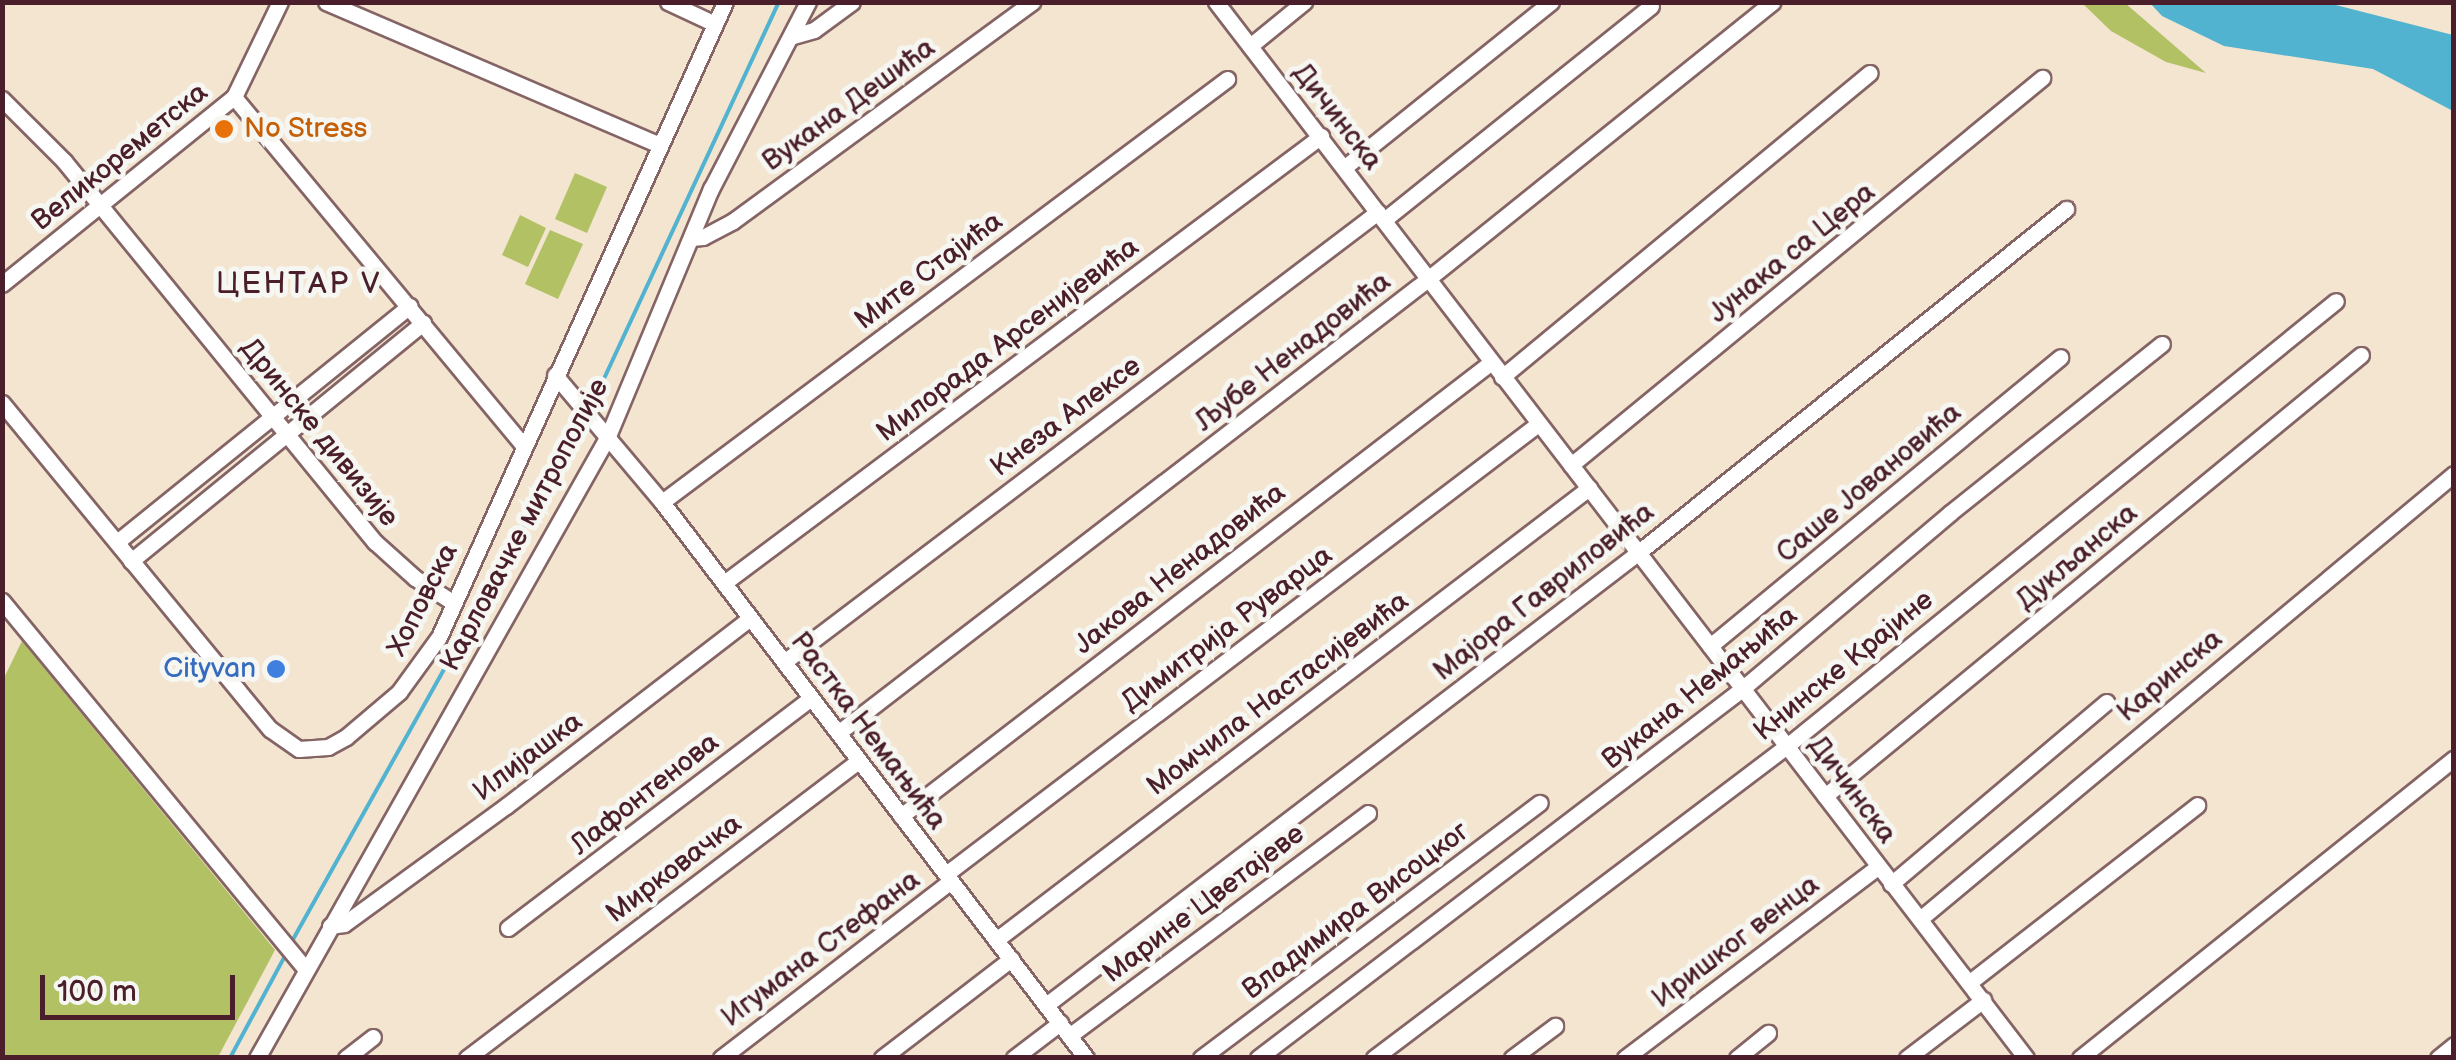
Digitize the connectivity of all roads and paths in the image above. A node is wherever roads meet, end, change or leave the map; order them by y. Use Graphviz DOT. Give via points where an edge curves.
graph roads {
  1 [pos="280,2"];
  2 [pos="326,2"];
  3 [pos="668,2"];
  4 [pos="724,2"];
  5 [pos="808,2"];
  6 [pos="852,2"];
  7 [pos="1032,2"];
  8 [pos="1216,2"];
  9 [pos="1304,2"];
  10 [pos="1551,2"];
  11 [pos="1772,2"];
  12 [pos="1651,6"];
  13 [pos="715,24"];
  14 [pos="793,36"];
  15 [pos="1250,46"];
  16 [pos="1869,72"];
  17 [pos="2042,78"];
  18 [pos="1227,80"];
  19 [pos="234,97"];
  20 [pos="2,99"];
  21 [pos="1321,136"];
  22 [pos="660,145"];
  23 [pos="1345,168"];
  24 [pos="101,206"];
  25 [pos="2066,209"];
  26 [pos="1381,216"];
  27 [pos="692,238"];
  28 [pos="1428,279"];
  29 [pos="2,284"];
  30 [pos="2336,301"];
  31 [pos="410,306"];
  32 [pos="423,323"];
  33 [pos="2162,344"];
  34 [pos="2361,355"];
  35 [pos="2060,358"];
  36 [pos="1490,363"];
  37 [pos="1502,378"];
  38 [pos="560,381"];
  39 [pos="2,403"];
  40 [pos="273,417"];
  41 [pos="1538,424"];
  42 [pos="286,433"];
  43 [pos="608,436"];
  44 [pos="523,445"];
  45 [pos="1572,465"];
  46 [pos="2454,474"];
  47 [pos="1589,488"];
  48 [pos="662,502"];
  49 [pos="117,542"];
  50 [pos="1639,552"];
  51 [pos="131,560"];
  52 [pos="724,583"];
  53 [pos="2,602"];
  54 [pos="454,603"];
  55 [pos="750,618"];
  56 [pos="1710,646"];
  57 [pos="784,662"];
  58 [pos="1742,689"];
  59 [pos="811,698"];
  60 [pos="2106,702"];
  61 [pos="838,733"];
  62 [pos="1788,745"];
  63 [pos="2454,758"];
  64 [pos="859,760"];
  65 [pos="1825,796"];
  66 [pos="1540,803"];
  67 [pos="2198,804"];
  68 [pos="1368,813"];
  69 [pos="901,816"];
  70 [pos="1878,866"];
  71 [pos="949,878"];
  72 [pos="1892,884"];
  73 [pos="1920,919"];
  74 [pos="330,926"];
  75 [pos="508,928"];
  76 [pos="996,940"];
  77 [pos="1011,960"];
  78 [pos="306,970"];
  79 [pos="1970,982"];
  80 [pos="1983,1000"];
  81 [pos="1046,1005"];
  82 [pos="1555,1026"];
  83 [pos="1064,1029"];
  84 [pos="1768,1033"];
  85 [pos="374,1036"];
  86 [pos="2454,1045"];
  87 [pos="257,1058"];
  88 [pos="346,1058"];
  89 [pos="467,1058"];
  90 [pos="720,1058"];
  91 [pos="882,1058"];
  92 [pos="1014,1058"];
  93 [pos="1086,1058"];
  94 [pos="1201,1058"];
  95 [pos="1258,1058"];
  96 [pos="1374,1058"];
  97 [pos="1512,1058"];
  98 [pos="1625,1058"];
  99 [pos="1736,1058"];
  100 [pos="1907,1058"];
  101 [pos="2026,1058"];
  102 [pos="2080,1058"];
  103 [pos="2438,1058"];
  1 -- 19 [label="street, Великореметска"];
  2 -- 22 [label="street"];
  3 -- 13 [label="street"];
  4 -- 13 [label="street, Хоповска"];
  5 -- 14 [label="street, Карловачке митрополије"];
  6 -- 14 [label="street" via="814,30"];
  7 -- 27 [label="street, Вукана Дешића" via="732,221"];
  8 -- 15 [label="street, Дичинска"];
  9 -- 15 [label="street"];
  10 -- 23 [label="street"];
  11 -- 28 [label="street, Љубе Ненадовића"];
  12 -- 26 [label="street"];
  13 -- 22 [label="street, Хоповска"];
  14 -- 27 [label="street, Карловачке митрополије"];
  15 -- 21 [label="street, Дичинска"];
  16 -- 37 [label="street"];
  17 -- 45 [label="street, Јунака са Цера"];
  18 -- 48 [label="street, Мите Стајића"];
  19 -- 24 [label="street, Великореметска"];
  19 -- 31 [label="street"];
  20 -- 24 [label="street, Дринске дивизије"];
  21 -- 23 [label="street, Дичинска"];
  21 -- 52 [label="street, Милорада Арсенијевића"];
  22 -- 38 [label="street, Хоповска"];
  23 -- 26 [label="street, Дичинска"];
  24 -- 29 [label="street, Великореметска"];
  24 -- 40 [label="street, Дринске дивизије"];
  25 -- 50 [label="street, Мајора Гавриловића"];
  26 -- 28 [label="street, Дичинска"];
  26 -- 57 [label="street, Кнеза Алексе"];
  27 -- 43 [label="street, Карловачке митрополије"];
  28 -- 36 [label="street, Дичинска"];
  28 -- 61 [label="street, Љубе Ненадовића"];
  30 -- 62 [label="street, Книнске Крајине"];
  31 -- 32 [label="street"];
  31 -- 40 [label="street"];
  32 -- 42 [label="street"];
  32 -- 44 [label="street"];
  33 -- 58 [label="street, Вукана Немањића"];
  34 -- 65 [label="street, Дукљанска"];
  35 -- 56 [label="street, Саше Јовановића"];
  36 -- 37 [label="street, Дичинска"];
  36 -- 69 [label="street, Јакова Ненадовића"];
  37 -- 41 [label="street, Дичинска"];
  38 -- 43 [label="street, Растка Немањића"];
  38 -- 44 [label="street, Хоповска"];
  39 -- 49 [label="street, Хоповска"];
  40 -- 42 [label="street, Дринске дивизије"];
  40 -- 49 [label="street"];
  41 -- 45 [label="street, Дичинска"];
  41 -- 71 [label="street, Димитрија Руварца"];
  42 -- 51 [label="street"];
  42 -- 54 [label="street, Дринске дивизије" via="393,561"];
  43 -- 48 [label="street, Растка Немањића"];
  43 -- 74 [label="street, Карловачке митрополије"];
  44 -- 54 [label="street, Хоповска"];
  45 -- 47 [label="street, Дичинска"];
  46 -- 73 [label="street, Каринска"];
  47 -- 50 [label="street, Дичинска"];
  47 -- 76 [label="street, Момчила Настасијевића"];
  48 -- 52 [label="street, Растка Немањића"];
  49 -- 51 [label="street, Хоповска"];
  50 -- 56 [label="street, Дичинска"];
  50 -- 81 [label="street, Мајора Гавриловића"];
  51 -- 54 [label="street, Хоповска" via="270,729 300,749 328,747 378,712 420,669"];
  52 -- 55 [label="street, Растка Немањића"];
  53 -- 78 [label="street"];
  55 -- 57 [label="street, Растка Немањића"];
  55 -- 74 [label="street, Илијашка" via="506,806 341,926"];
  56 -- 58 [label="street, Дичинска"];
  57 -- 59 [label="street, Растка Немањића"];
  58 -- 62 [label="street, Дичинска"];
  58 -- 95 [label="street, Вукана Немањића"];
  59 -- 61 [label="street, Растка Немањића"];
  59 -- 75 [label="street, Лафонтенова"];
  60 -- 72 [label="street"];
  61 -- 64 [label="street, Растка Немањића"];
  62 -- 65 [label="street, Дичинска"];
  62 -- 96 [label="street, Книнске Крајине"];
  63 -- 102 [label="street"];
  64 -- 69 [label="street, Растка Немањића"];
  64 -- 89 [label="street, Мирковачка"];
  65 -- 70 [label="street, Дичинска"];
  66 -- 94 [label="street, Владимира Висоцког"];
  67 -- 79 [label="street"];
  68 -- 83 [label="street, Марине Цветајеве"];
  69 -- 71 [label="street, Растка Немањића"];
  70 -- 72 [label="street, Дичинска"];
  70 -- 98 [label="street, Иришког венца"];
  71 -- 76 [label="street, Растка Немањића"];
  71 -- 90 [label="street, Игумана Стефана"];
  72 -- 73 [label="street, Дичинска"];
  73 -- 79 [label="street, Дичинска"];
  74 -- 78 [label="street, Карловачке митрополије"];
  76 -- 77 [label="street, Растка Немањића"];
  77 -- 81 [label="street, Растка Немањића"];
  77 -- 91 [label="street"];
  78 -- 87 [label="street, Карловачке митрополије"];
  79 -- 80 [label="street, Дичинска"];
  80 -- 100 [label="street"];
  80 -- 101 [label="street, Дичинска"];
  81 -- 83 [label="street, Растка Немањића"];
  82 -- 97 [label="street"];
  83 -- 92 [label="street, Марине Цветајеве"];
  83 -- 93 [label="street, Растка Немањића"];
  84 -- 99 [label="street"];
  85 -- 88 [label="street"];
  86 -- 103 [label="street"];
}
